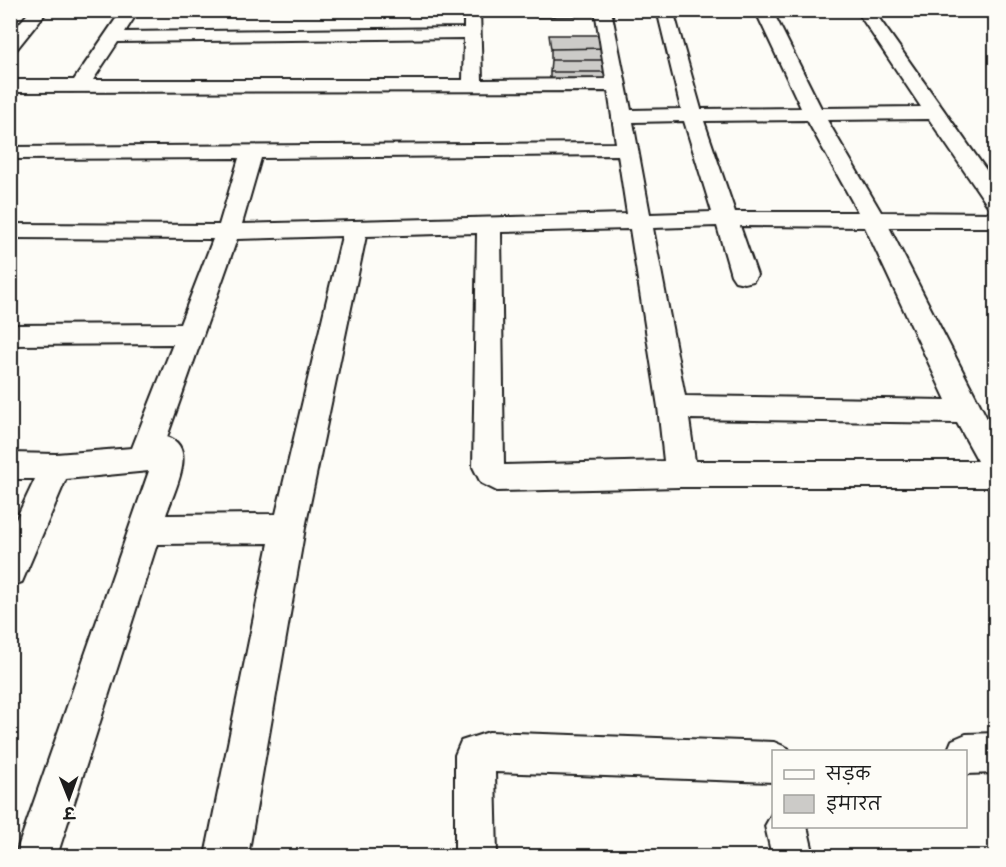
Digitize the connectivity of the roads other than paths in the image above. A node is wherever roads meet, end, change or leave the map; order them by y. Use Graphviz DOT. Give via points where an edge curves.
graph roads {
  1 [pos="40,10"];
  2 [pos="131,10"];
  3 [pos="472,10"];
  4 [pos="603,10"];
  5 [pos="665,10"];
  6 [pos="763,10"];
  7 [pos="864,10"];
  8 [pos="472,33"];
  9 [pos="113,38"];
  10 [pos="10,46"];
  11 [pos="615,85"];
  12 [pos="10,86"];
  13 [pos="80,86"];
  14 [pos="472,87"];
  15 [pos="935,113"];
  16 [pos="692,114"];
  17 [pos="814,115"];
  18 [pos="620,116"];
  19 [pos="628,149"];
  20 [pos="252,151"];
  21 [pos="10,153"];
  22 [pos="996,201"];
  23 [pos="727,219"];
  24 [pos="873,219"];
  25 [pos="639,220"];
  26 [pos="996,220"];
  27 [pos="489,226"];
  28 [pos="356,228"];
  29 [pos="10,231"];
  30 [pos="228,232"];
  31 [pos="744,275"];
  32 [pos="190,334"];
  33 [pos="10,335"];
  34 [pos="673,407"];
  35 [pos="966,412"];
  36 [pos="143,460"];
  37 [pos="996,465"];
  38 [pos="10,466"];
  39 [pos="56,467"];
  40 [pos="681,474"];
  41 [pos="996,474"];
  42 [pos="289,528"];
  43 [pos="146,530"];
  44 [pos="10,571"];
  45 [pos="996,753"];
  46 [pos="967,754"];
  47 [pos="772,766"];
  48 [pos="787,828"];
  49 [pos="36,856"];
  50 [pos="227,856"];
  51 [pos="476,856"];
  52 [pos="794,856"];
  1 -- 10 [label="street"];
  2 -- 9 [label="street"];
  3 -- 8 [label="street"];
  4 -- 11 [label="street"];
  5 -- 16 [label="street"];
  6 -- 17 [label="street"];
  7 -- 15 [label="street"];
  8 -- 9 [label="street"];
  8 -- 14 [label="street"];
  9 -- 13 [label="street"];
  11 -- 14 [label="street"];
  11 -- 18 [label="street"];
  12 -- 13 [label="street"];
  13 -- 14 [label="street"];
  15 -- 17 [label="street"];
  15 -- 22 [label="street"];
  16 -- 17 [label="street"];
  16 -- 18 [label="street"];
  16 -- 23 [label="street"];
  17 -- 24 [label="street"];
  18 -- 19 [label="street"];
  19 -- 20 [label="street"];
  19 -- 25 [label="street"];
  20 -- 21 [label="street"];
  20 -- 30 [label="street"];
  23 -- 24 [label="street"];
  23 -- 25 [label="street"];
  23 -- 31 [label="street"];
  24 -- 26 [label="street"];
  24 -- 35 [label="street"];
  25 -- 27 [label="street"];
  25 -- 34 [label="street"];
  27 -- 28 [label="street"];
  27 -- 40 [label="street" via="492,474 506,478"];
  28 -- 30 [label="street"];
  28 -- 42 [label="street"];
  29 -- 30 [label="street"];
  30 -- 32 [label="street"];
  32 -- 33 [label="street"];
  32 -- 36 [label="street"];
  34 -- 35 [label="street"];
  34 -- 40 [label="street"];
  35 -- 37 [label="street"];
  36 -- 39 [label="street"];
  36 -- 43 [label="street" via="161,447 168,452"];
  38 -- 39 [label="street"];
  39 -- 44 [label="street"];
  40 -- 41 [label="street"];
  42 -- 43 [label="street"];
  42 -- 50 [label="street"];
  43 -- 49 [label="street"];
  45 -- 46 [label="street"];
  47 -- 51 [label="street" via="475,755"];
  48 -- 52 [label="street"];
}
